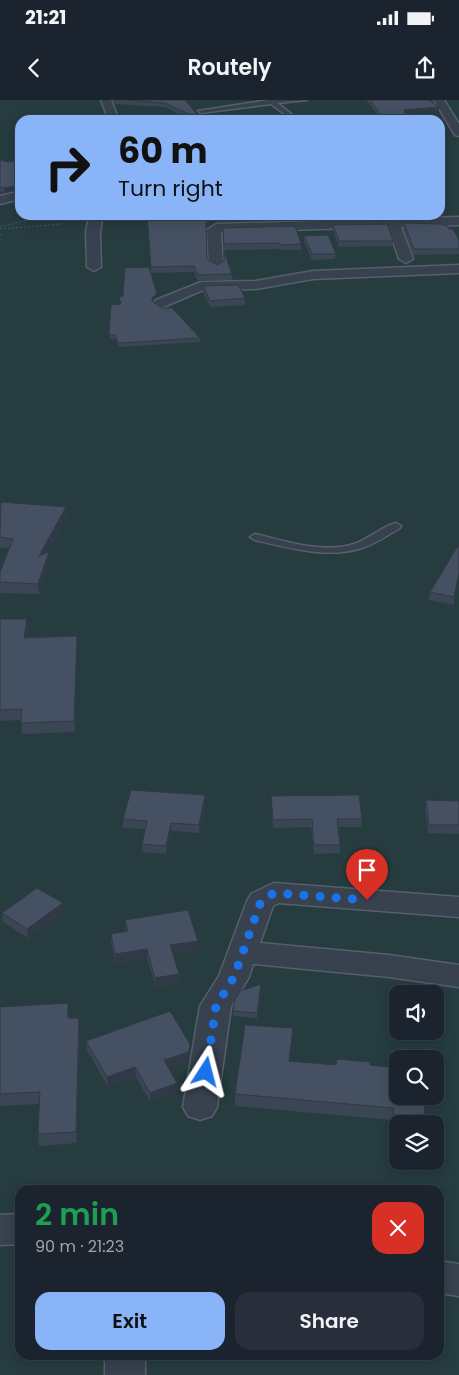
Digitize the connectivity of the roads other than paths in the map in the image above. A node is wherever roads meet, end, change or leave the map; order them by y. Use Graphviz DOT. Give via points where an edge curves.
graph roads {
  1 [pos="106,100"];
  2 [pos="252,100"];
  3 [pos="304,100"];
  4 [pos="438,100"];
  5 [pos="272,102"];
  6 [pos="201,111"];
  7 [pos="111,115"];
  8 [pos="289,115"];
  9 [pos="459,133"];
  10 [pos="15,197"];
  11 [pos="0,200"];
  12 [pos="445,219"];
  13 [pos="95,220"];
  14 [pos="422,220"];
  15 [pos="235,221"];
  16 [pos="459,221"];
  17 [pos="393,223"];
  18 [pos="406,259"];
  19 [pos="216,265"];
  20 [pos="94,268"];
  21 [pos="459,269"];
  22 [pos="161,303"];
  23 [pos="396,526"];
  24 [pos="255,537"];
  25 [pos="459,907"];
  26 [pos="242,952"];
  27 [pos="459,976"];
  28 [pos="200,1107"];
  29 [pos="15,1229"];
  30 [pos="0,1230"];
  31 [pos="444,1278"];
  32 [pos="459,1280"];
  33 [pos="125,1360"];
  34 [pos="125,1375"];
  1 -- 7 [label="street"];
  2 -- 5 [label="lane"];
  3 -- 5 [label="lane"];
  4 -- 9 [label="street"];
  5 -- 6 [label="lane"];
  5 -- 8 [label="lane"];
  10 -- 11 [label="street"];
  12 -- 16 [label="street"];
  13 -- 20 [label="street"];
  14 -- 17 [label="street"];
  15 -- 17 [label="street"];
  15 -- 19 [label="street" via="214,230"];
  17 -- 18 [label="street"];
  21 -- 22 [label="street" via="349,273 256,285 201,286"];
  23 -- 24 [label="lane" via="357,546 339,549 291,545"];
  25 -- 26 [label="street" via="274,893 261,901"];
  26 -- 27 [label="street"];
  26 -- 28 [label="street" via="234,977 216,1006"];
  29 -- 30 [label="street"];
  31 -- 32 [label="street"];
  33 -- 34 [label="street"];
}
